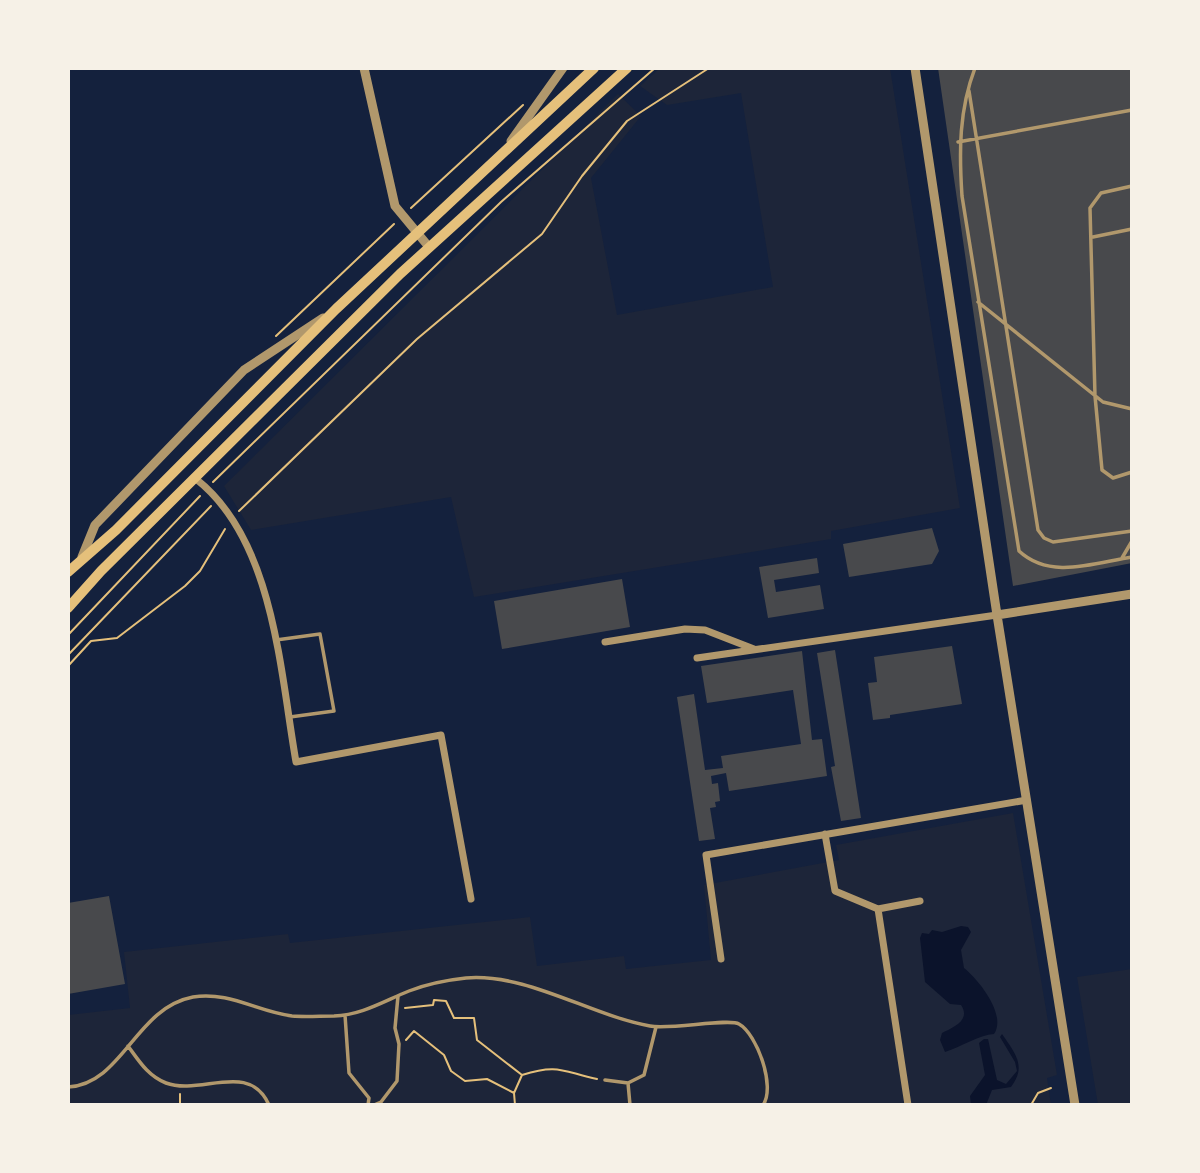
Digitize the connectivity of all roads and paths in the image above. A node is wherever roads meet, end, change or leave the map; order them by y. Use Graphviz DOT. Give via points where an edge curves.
graph roads {
  1 [pos="364,68"];
  2 [pos="563,68"];
  3 [pos="594,68"];
  4 [pos="627,68"];
  5 [pos="655,68"];
  6 [pos="709,68"];
  7 [pos="915,68"];
  8 [pos="975,68"];
  9 [pos="968,85"];
  10 [pos="1132,110"];
  11 [pos="976,139"];
  12 [pos="958,142"];
  13 [pos="504,151"];
  14 [pos="1132,186"];
  15 [pos="1132,229"];
  16 [pos="417,232"];
  17 [pos="1093,237"];
  18 [pos="429,247"];
  19 [pos="978,302"];
  20 [pos="336,309"];
  21 [pos="1007,326"];
  22 [pos="1095,396"];
  23 [pos="1132,409"];
  24 [pos="1132,472"];
  25 [pos="196,479"];
  26 [pos="208,488"];
  27 [pos="219,497"];
  28 [pos="232,517"];
  29 [pos="1132,531"];
  30 [pos="1132,541"];
  31 [pos="82,557"];
  32 [pos="1132,557"];
  33 [pos="1122,558"];
  34 [pos="68,572"];
  35 [pos="1132,594"];
  36 [pos="68,608"];
  37 [pos="997,615"];
  38 [pos="68,635"];
  39 [pos="274,640"];
  40 [pos="605,642"];
  41 [pos="755,649"];
  42 [pos="68,655"];
  43 [pos="697,658"];
  44 [pos="68,666"];
  45 [pos="288,717"];
  46 [pos="1027,800"];
  47 [pos="825,834"];
  48 [pos="471,899"];
  49 [pos="920,901"];
  50 [pos="878,909"];
  51 [pos="721,959"];
  52 [pos="400,995"];
  53 [pos="345,1015"];
  54 [pos="656,1027"];
  55 [pos="399,1044"];
  56 [pos="128,1046"];
  57 [pos="522,1075"];
  58 [pos="605,1080"];
  59 [pos="628,1083"];
  60 [pos="180,1086"];
  61 [pos="68,1087"];
  62 [pos="1051,1088"];
  63 [pos="514,1093"];
  64 [pos="180,1105"];
  65 [pos="269,1105"];
  66 [pos="368,1105"];
  67 [pos="374,1105"];
  68 [pos="515,1105"];
  69 [pos="630,1105"];
  70 [pos="763,1105"];
  71 [pos="908,1105"];
  72 [pos="1031,1105"];
  73 [pos="1075,1105"];
  1 -- 16 [label="street" via="396,206"];
  2 -- 13 [label="street"];
  3 -- 13 [label="main road"];
  4 -- 18 [label="main road"];
  5 -- 26 [label="path" via="500,202"];
  6 -- 28 [label="path" via="626,121 542,234 416,339"];
  7 -- 37 [label="street"];
  8 -- 9 [label="lane"];
  9 -- 11 [label="lane"];
  9 -- 12 [label="lane"];
  10 -- 11 [label="lane"];
  11 -- 12 [label="lane"];
  11 -- 21 [label="lane"];
  12 -- 19 [label="lane" via="961,196"];
  13 -- 16 [label="main road"];
  14 -- 17 [label="lane" via="1101,193 1090,208"];
  15 -- 17 [label="lane"];
  16 -- 18 [label="street"];
  16 -- 20 [label="main road"];
  17 -- 22 [label="lane"];
  18 -- 25 [label="main road"];
  19 -- 21 [label="lane"];
  19 -- 33 [label="lane" via="1019,551 1033,564 1060,568"];
  20 -- 31 [label="main road" via="116,530"];
  20 -- 31 [label="street" via="244,370 95,525"];
  21 -- 22 [label="lane"];
  21 -- 29 [label="lane" via="1038,530 1053,542"];
  22 -- 23 [label="lane"];
  22 -- 24 [label="lane" via="1102,470 1113,478"];
  25 -- 26 [label="street"];
  25 -- 36 [label="main road"];
  26 -- 27 [label="street"];
  26 -- 38 [label="path"];
  27 -- 28 [label="street"];
  27 -- 42 [label="path"];
  28 -- 39 [label="street" via="264,586"];
  28 -- 44 [label="path" via="200,571 185,586 117,638 91,641"];
  30 -- 33 [label="lane"];
  31 -- 34 [label="main road"];
  32 -- 33 [label="lane"];
  35 -- 37 [label="street"];
  37 -- 41 [label="street"];
  37 -- 46 [label="street"];
  39 -- 45 [label="street"];
  39 -- 45 [label="lane" via="320,634 334,711"];
  40 -- 41 [label="street" via="685,629 705,630"];
  41 -- 43 [label="street"];
  45 -- 48 [label="street" via="296,762 441,735"];
  46 -- 47 [label="street"];
  46 -- 73 [label="street"];
  47 -- 50 [label="street" via="835,891"];
  47 -- 51 [label="street" via="706,855"];
  49 -- 50 [label="street"];
  50 -- 71 [label="street"];
  52 -- 53 [label="lane"];
  52 -- 54 [label="lane" via="468,978 505,981"];
  52 -- 55 [label="lane" via="395,1028"];
  52 -- 57 [label="path" via="403,1008 446,1001 454,1018 474,1018 477,1040"];
  53 -- 56 [label="lane" via="290,1016 218,996 192,998 156,1014"];
  53 -- 66 [label="lane" via="349,1073 369,1098"];
  54 -- 59 [label="lane" via="644,1075"];
  54 -- 70 [label="lane" via="733,1021 742,1025 759,1047 765,1069"];
  55 -- 63 [label="path" via="414,1031 444,1055 451,1072 465,1082 487,1079"];
  55 -- 67 [label="lane" via="397,1081"];
  56 -- 60 [label="lane" via="156,1078"];
  56 -- 61 [label="lane" via="106,1072 86,1084"];
  57 -- 58 [label="path" via="553,1067"];
  57 -- 63 [label="path"];
  58 -- 59 [label="lane"];
  59 -- 69 [label="lane"];
  60 -- 64 [label="path"];
  60 -- 65 [label="lane" via="234,1080 255,1086"];
  62 -- 72 [label="path" via="1038,1093"];
  63 -- 68 [label="path"];
}
